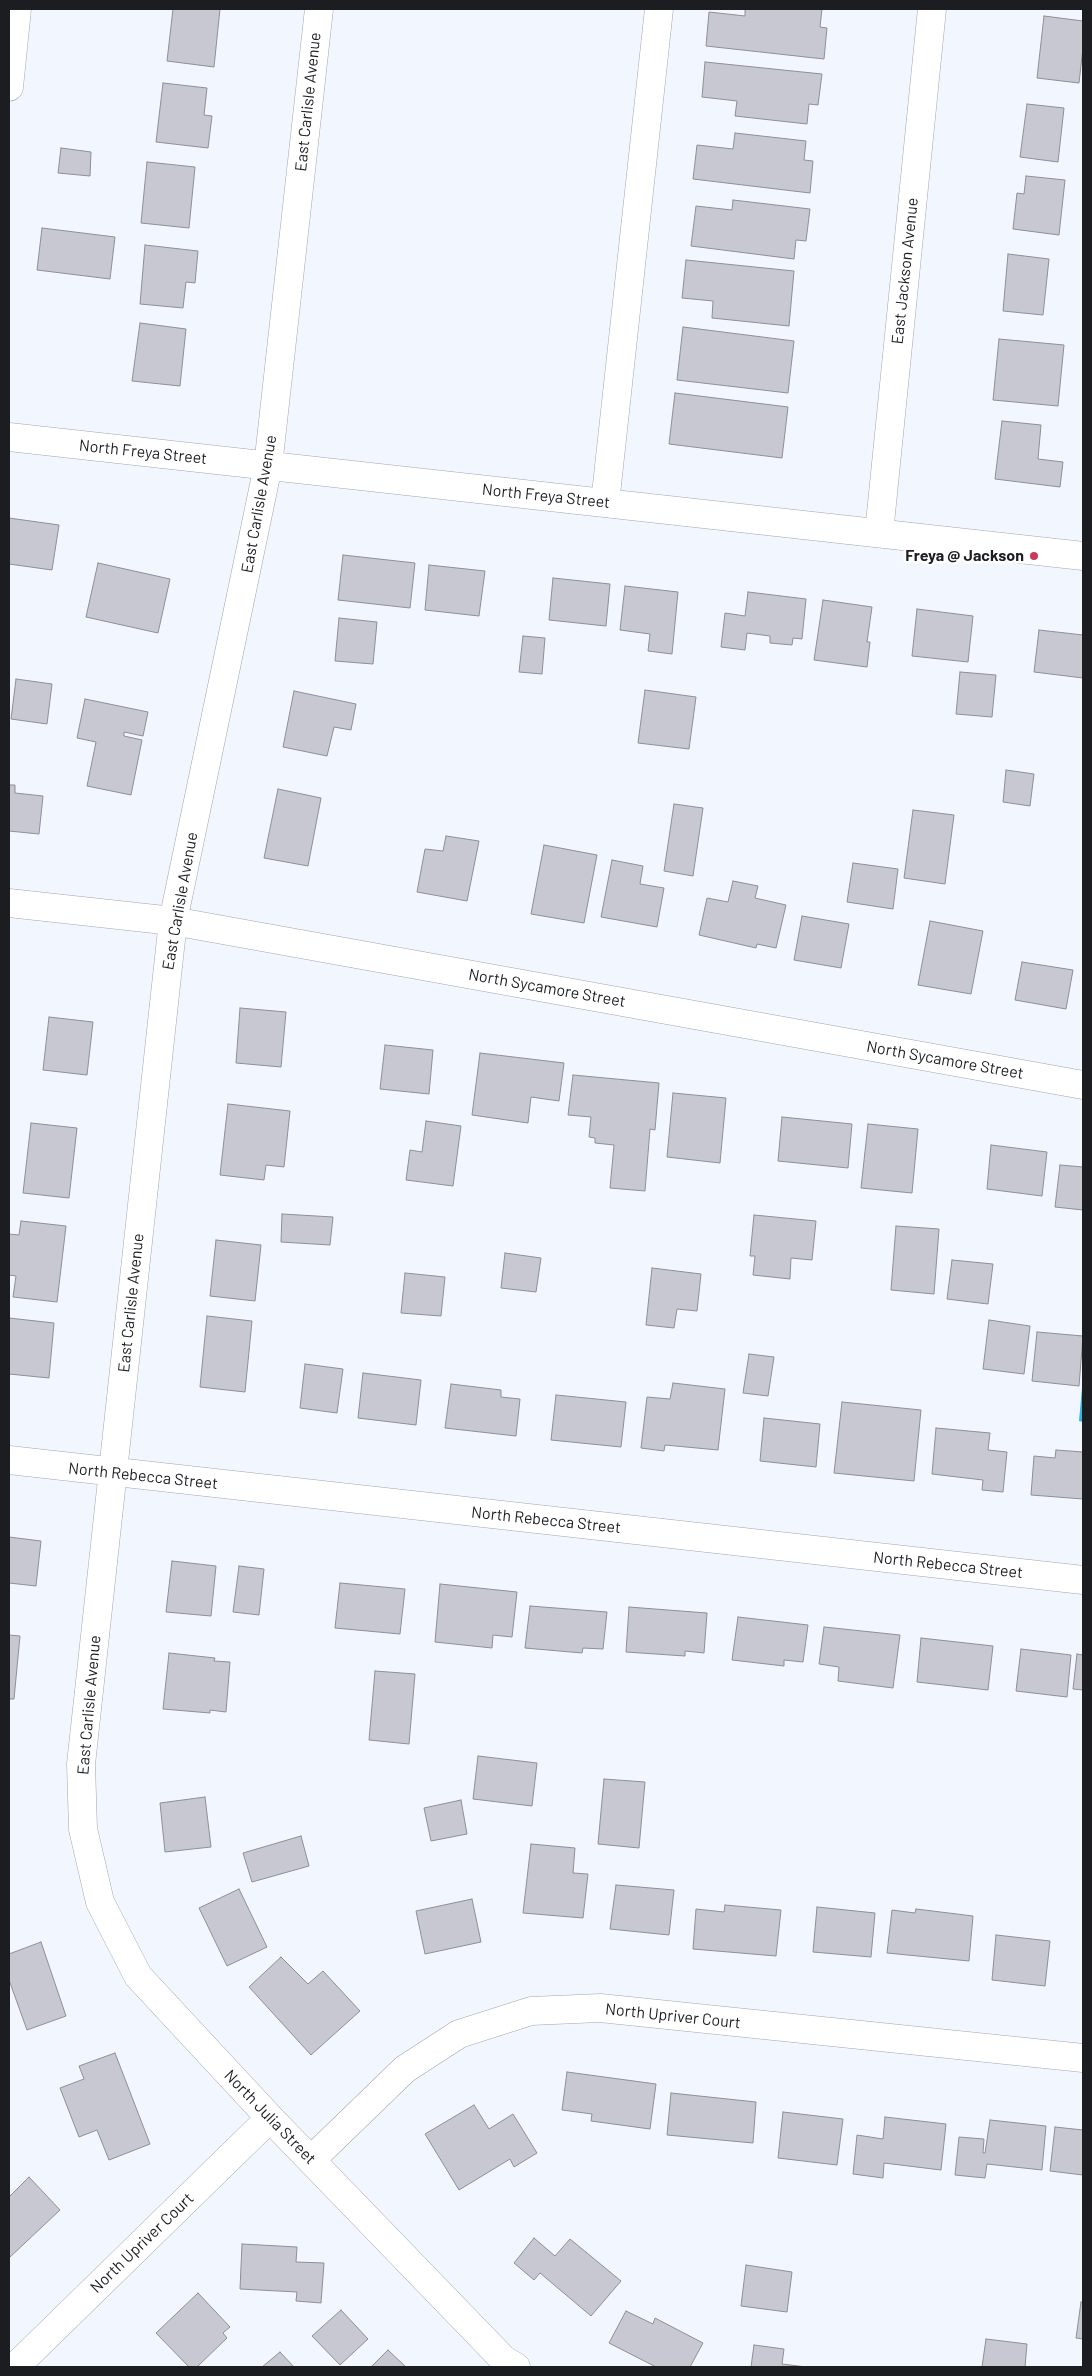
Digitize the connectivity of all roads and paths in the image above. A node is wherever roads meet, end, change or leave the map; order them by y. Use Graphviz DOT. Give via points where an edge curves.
graph roads {
  1 [pos="17,9"];
  2 [pos="319,9"];
  3 [pos="659,9"];
  4 [pos="932,9"];
  5 [pos="9,87"];
  6 [pos="9,437"];
  7 [pos="268,466"];
  8 [pos="605,503"];
  9 [pos="879,533"];
  10 [pos="1083,556"];
  11 [pos="9,903"];
  12 [pos="173,921"];
  13 [pos="1083,1085"];
  14 [pos="9,1460"];
  15 [pos="112,1472"];
  16 [pos="1083,1580"];
  17 [pos="83,1829"];
  18 [pos="1083,2058"];
  19 [pos="270,2118"];
  20 [pos="312,2160"];
  21 [pos="14,2367"];
  22 [pos="516,2367"];
  1 -- 5 [label="street"];
  2 -- 7 [label="street, East Carlisle Avenue"];
  3 -- 8 [label="street"];
  4 -- 9 [label="street, East Jackson Avenue"];
  6 -- 7 [label="street, North Freya Street"];
  7 -- 8 [label="street, North Freya Street"];
  7 -- 12 [label="street, East Carlisle Avenue"];
  8 -- 9 [label="street, North Freya Street"];
  9 -- 10 [label="street, North Freya Street"];
  11 -- 12 [label="street, North Sycamore Street"];
  12 -- 13 [label="street, North Sycamore Street"];
  12 -- 15 [label="street, East Carlisle Avenue"];
  14 -- 15 [label="street, North Rebecca Street"];
  15 -- 16 [label="street, North Rebecca Street"];
  15 -- 17 [label="street, East Carlisle Avenue" via="81,1764"];
  17 -- 19 [label="street, North Julia Street" via="100,1902 138,1976"];
  18 -- 20 [label="street, North Upriver Court" via="600,2008 531,2011 459,2034 405,2068"];
  19 -- 20 [label="street, North Julia Street"];
  19 -- 21 [label="street, North Upriver Court"];
  20 -- 22 [label="street, North Julia Street" via="503,2359"];
}
